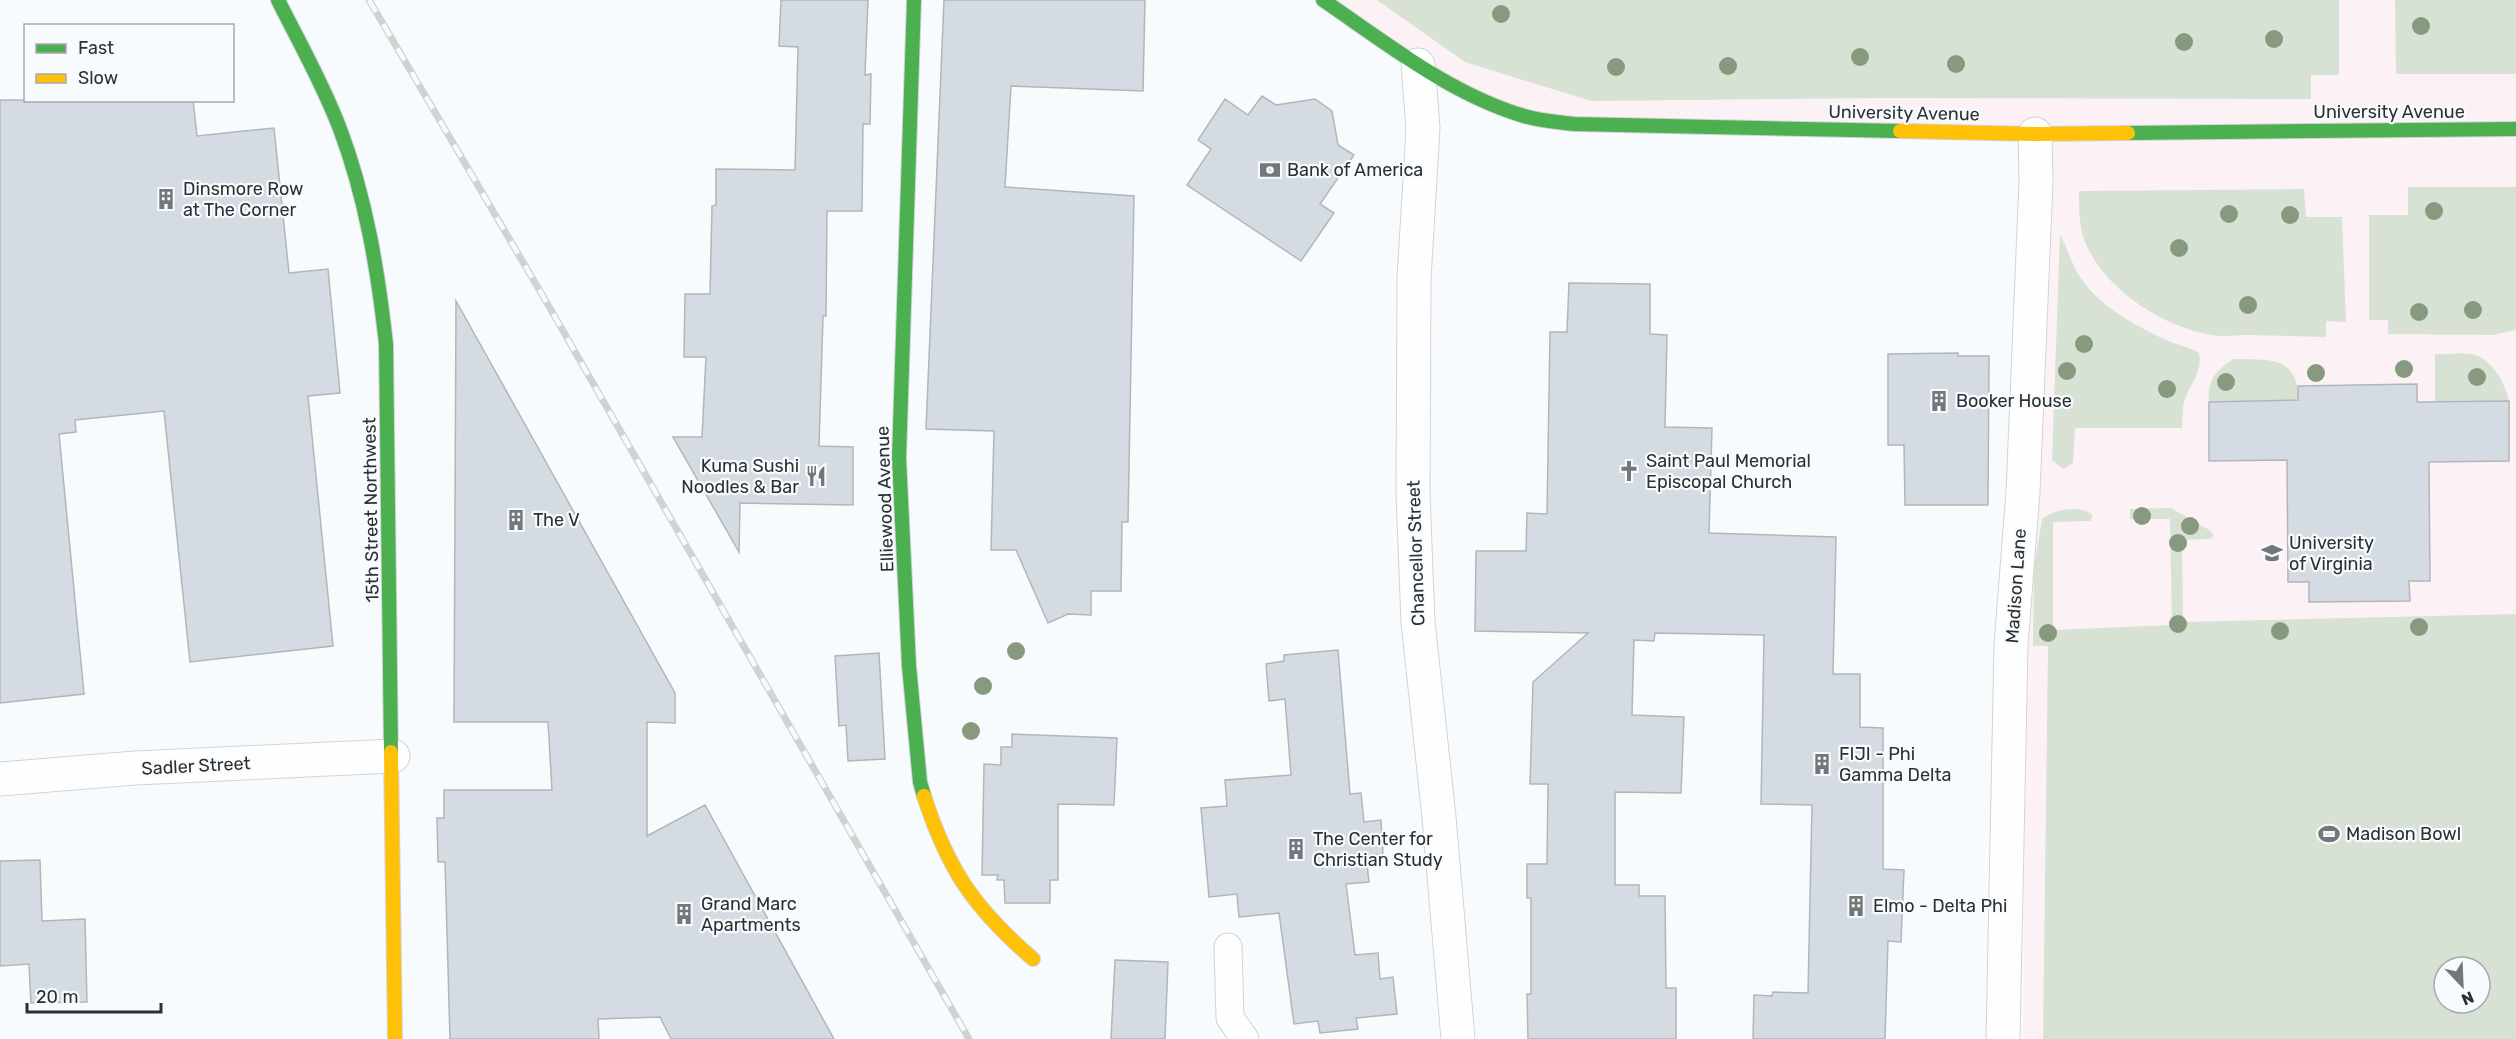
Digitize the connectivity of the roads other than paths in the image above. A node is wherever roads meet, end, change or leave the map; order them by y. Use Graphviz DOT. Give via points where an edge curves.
graph roads {
  1 [pos="278,0"];
  2 [pos="914,0"];
  3 [pos="1323,0"];
  4 [pos="1418,65"];
  5 [pos="2516,129"];
  6 [pos="2035,134"];
  7 [pos="393,756"];
  8 [pos="0,779"];
  9 [pos="1228,947"];
  10 [pos="1033,959"];
  11 [pos="395,1039"];
  12 [pos="1245,1039"];
  13 [pos="1458,1039"];
  14 [pos="2003,1039"];
  1 -- 7 [label="street, 15th Street Northwest" via="339,127 366,209 381,293 386,344"];
  2 -- 10 [label="street, Elliewood Avenue" via="899,458 909,666 920,782 937,836 963,886 999,930"];
  3 -- 4 [label="street, University Avenue"];
  4 -- 6 [label="street, University Avenue" via="1465,92 1525,116 1574,124"];
  4 -- 13 [label="street, Chancellor Street" via="1423,128 1414,279 1417,611"];
  5 -- 6 [label="street, University Avenue"];
  6 -- 14 [label="street, Madison Lane" via="2023,492 2011,645"];
  7 -- 8 [label="street, Sadler Street" via="135,768"];
  7 -- 11 [label="street, 15th Street Northwest"];
  9 -- 12 [label="lane" via="1230,1018"];
}
